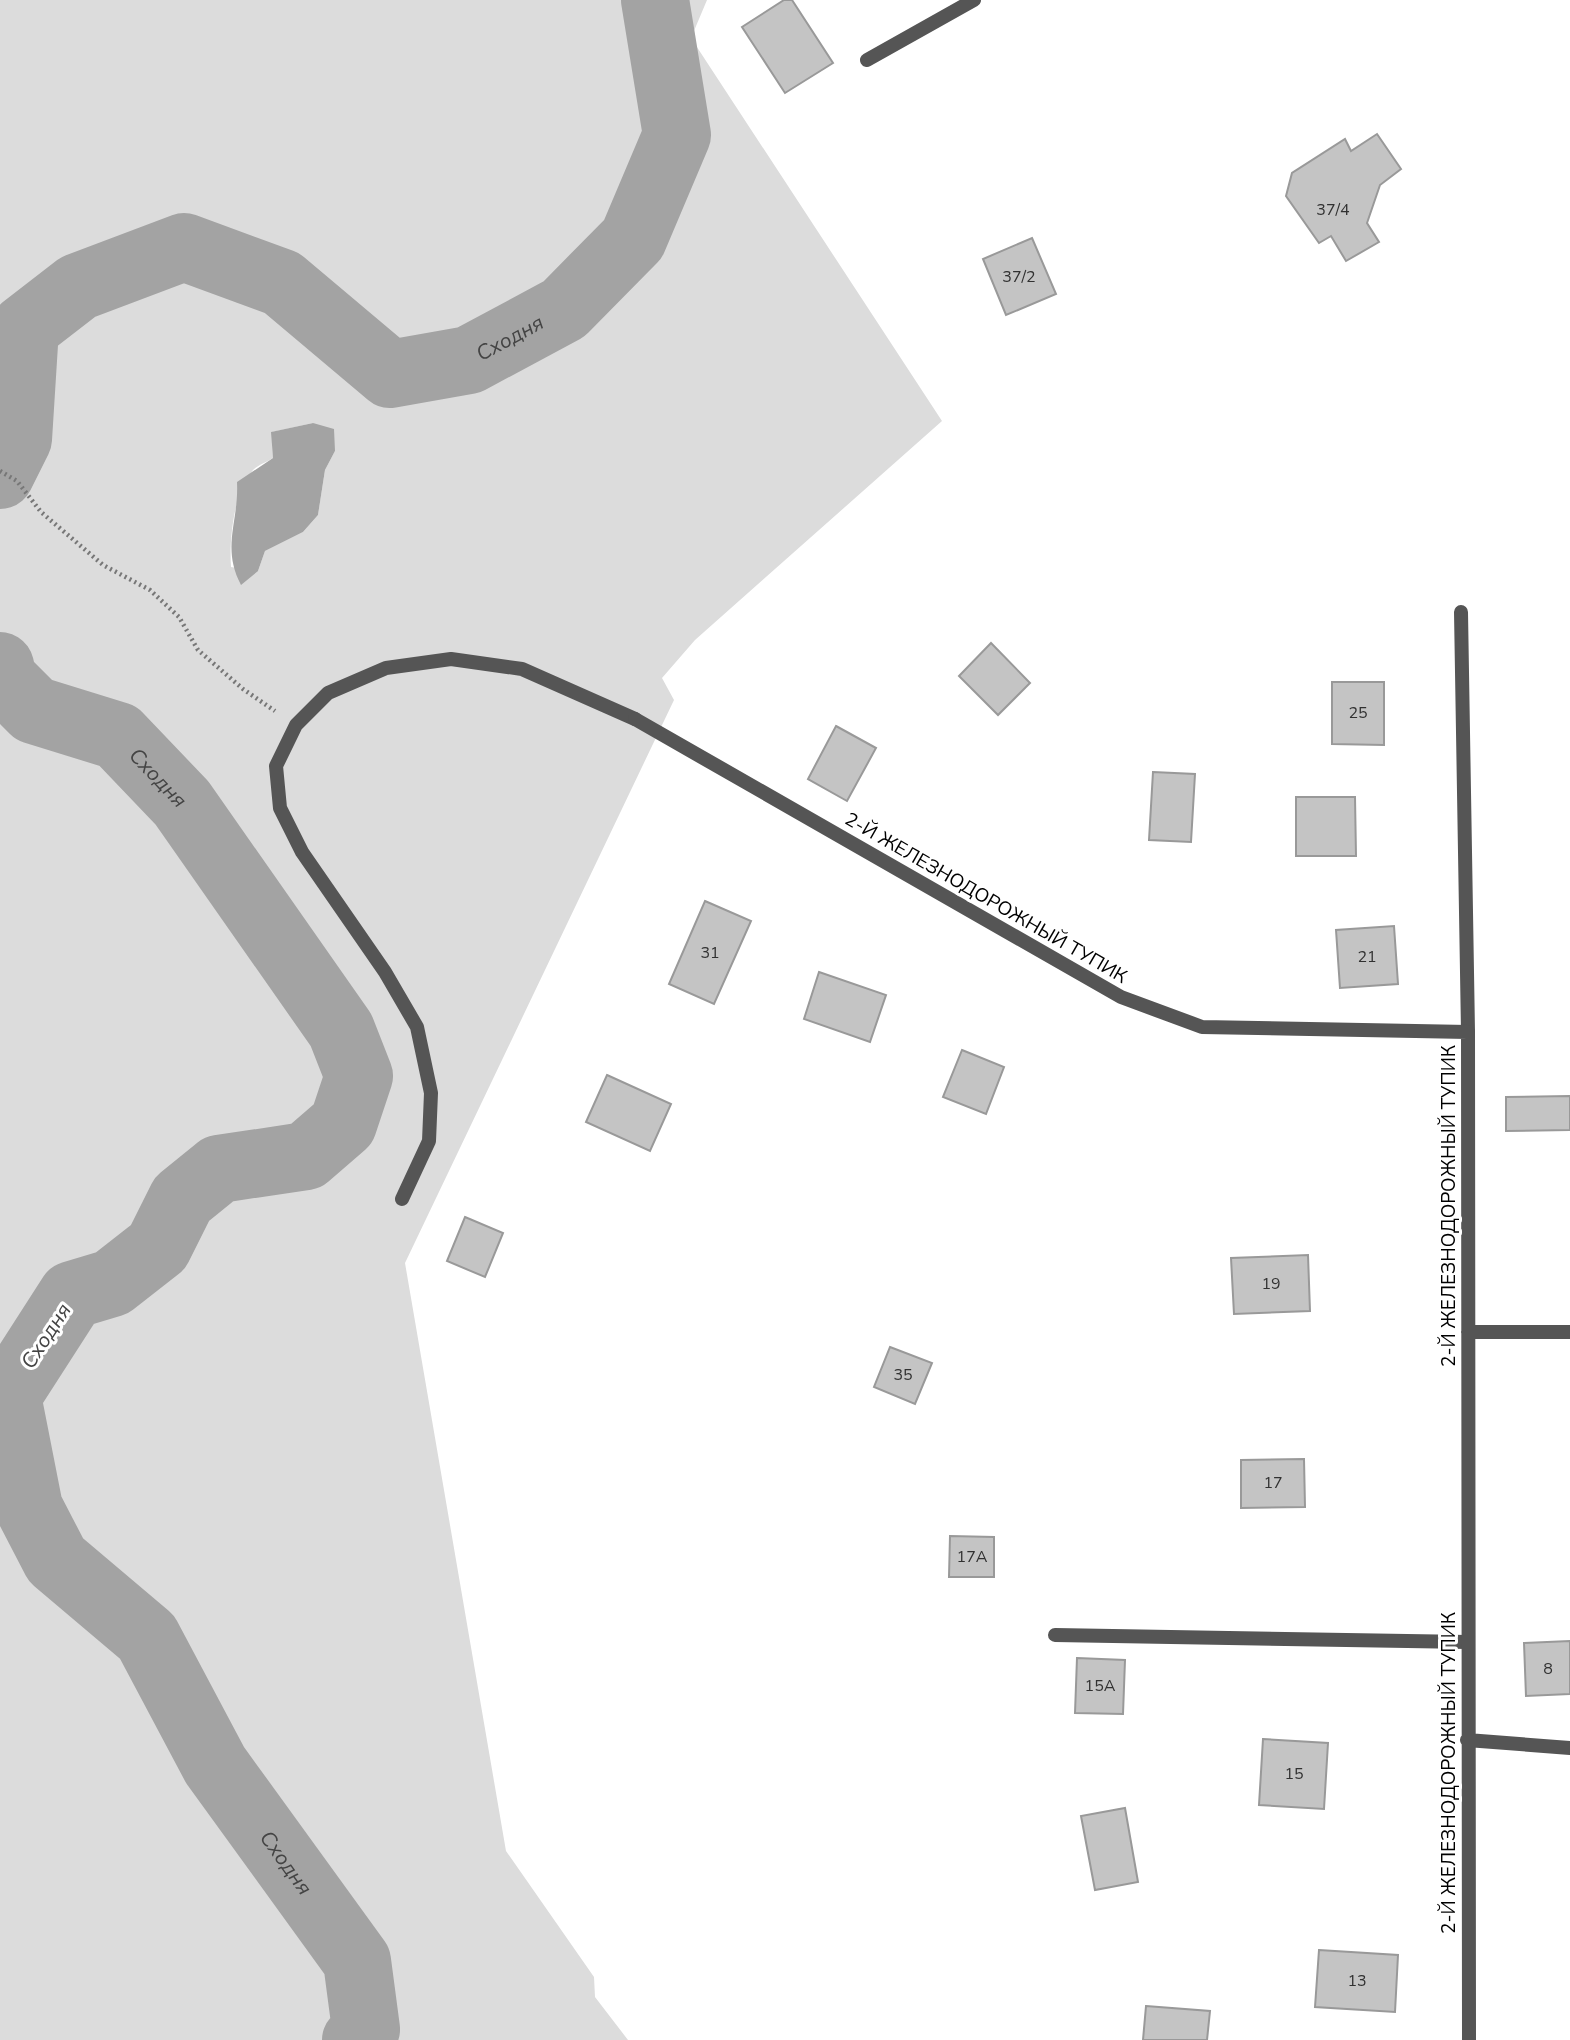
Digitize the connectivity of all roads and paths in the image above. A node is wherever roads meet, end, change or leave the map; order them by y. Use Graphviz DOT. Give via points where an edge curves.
graph roads {
  1 [pos="974,0"];
  2 [pos="867,60"];
  3 [pos="0,471"];
  4 [pos="1461,612"];
  5 [pos="296,725"];
  6 [pos="1468,1032"];
  7 [pos="402,1199"];
  8 [pos="1468,1332"];
  9 [pos="1570,1332"];
  10 [pos="1055,1635"];
  11 [pos="1468,1642"];
  12 [pos="1467,1740"];
  13 [pos="1570,1748"];
  14 [pos="1469,2040"];
  1 -- 2 [label="street"];
  3 -- 5 [label="path" via="17,481 41,512 103,565 150,590 179,617 198,650 243,690"];
  4 -- 6 [label="street"];
  5 -- 6 [label="street, 2-Й ЖЕЛЕЗНОДОРОЖНЫЙ ТУПИК" via="328,693 386,668 451,659 522,669 635,719 1121,998 1202,1027"];
  5 -- 7 [label="street, 2-Й ЖЕЛЕЗНОДОРОЖНЫЙ ТУПИК" via="276,766 280,808 302,852 417,1027 431,1093 429,1141"];
  6 -- 8 [label="street, 2-Й ЖЕЛЕЗНОДОРОЖНЫЙ ТУПИК"];
  8 -- 9 [label="street"];
  8 -- 11 [label="street, 2-Й ЖЕЛЕЗНОДОРОЖНЫЙ ТУПИК"];
  10 -- 11 [label="street"];
  11 -- 12 [label="street, 2-Й ЖЕЛЕЗНОДОРОЖНЫЙ ТУПИК"];
  12 -- 13 [label="street"];
  12 -- 14 [label="street, 2-Й ЖЕЛЕЗНОДОРОЖНЫЙ ТУПИК"];
}
